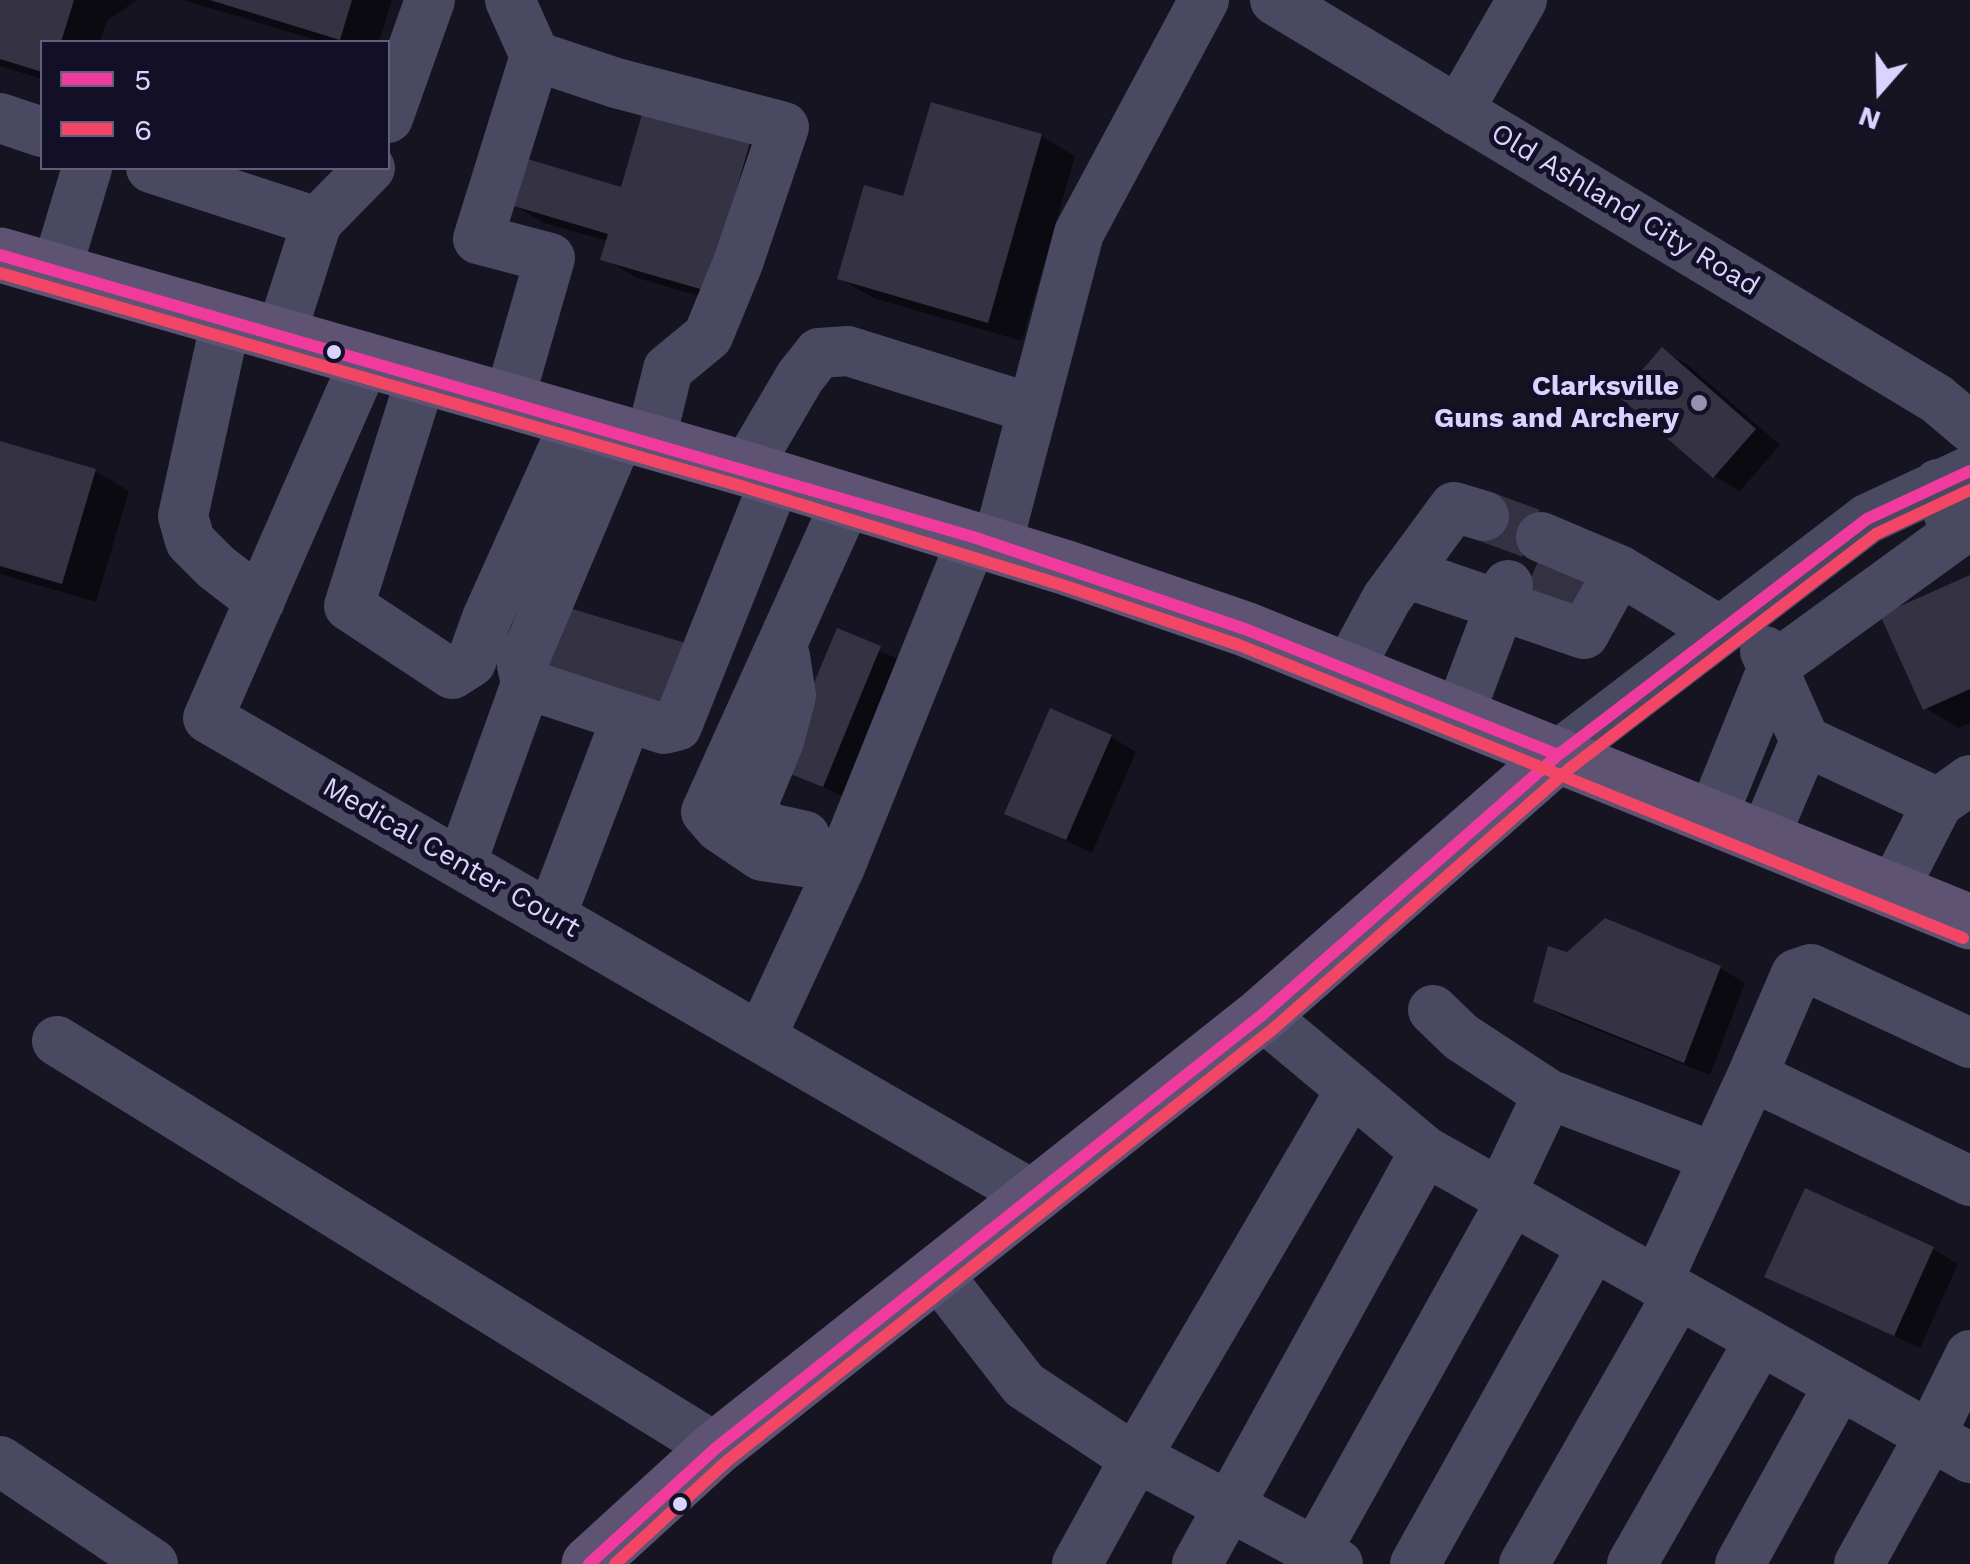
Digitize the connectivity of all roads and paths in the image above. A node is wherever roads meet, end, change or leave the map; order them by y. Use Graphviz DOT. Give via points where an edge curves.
graph roads {
  1 [pos="430,0"];
  2 [pos="510,0"];
  3 [pos="1204,0"];
  4 [pos="1275,0"];
  5 [pos="1522,0"];
  6 [pos="534,56"];
  7 [pos="1458,110"];
  8 [pos="390,111"];
  9 [pos="0,118"];
  10 [pos="40,131"];
  11 [pos="86,170"];
  12 [pos="157,170"];
  13 [pos="368,170"];
  14 [pos="318,222"];
  15 [pos="0,254"];
  16 [pos="56,270"];
  17 [pos="226,320"];
  18 [pos="281,334"];
  19 [pos="366,358"];
  20 [pos="422,375"];
  21 [pos="509,400"];
  22 [pos="1032,409"];
  23 [pos="1970,427"];
  24 [pos="615,431"];
  25 [pos="761,474"];
  26 [pos="1954,478"];
  27 [pos="847,500"];
  28 [pos="1484,516"];
  29 [pos="985,541"];
  30 [pos="1619,570"];
  31 [pos="1406,572"];
  32 [pos="1539,580"];
  33 [pos="260,601"];
  34 [pos="1732,622"];
  35 [pos="781,642"];
  36 [pos="1773,668"];
  37 [pos="1348,670"];
  38 [pos="526,684"];
  39 [pos="903,712"];
  40 [pos="1459,715"];
  41 [pos="627,717"];
  42 [pos="1805,741"];
  43 [pos="1558,755"];
  44 [pos="1954,792"];
  45 [pos="1712,817"];
  46 [pos="1764,838"];
  47 [pos="461,864"];
  48 [pos="840,867"];
  49 [pos="1893,890"];
  50 [pos="551,916"];
  51 [pos="1970,922"];
  52 [pos="1433,1010"];
  53 [pos="1262,1015"];
  54 [pos="760,1037"];
  55 [pos="57,1040"];
  56 [pos="1970,1043"];
  57 [pos="1752,1076"];
  58 [pos="1351,1090"];
  59 [pos="1548,1094"];
  60 [pos="1425,1151"];
  61 [pos="1714,1157"];
  62 [pos="1970,1181"];
  63 [pos="1034,1196"];
  64 [pos="1507,1197"];
  65 [pos="1593,1246"];
  66 [pos="936,1273"];
  67 [pos="1667,1288"];
  68 [pos="1760,1340"];
  69 [pos="1970,1356"];
  70 [pos="1839,1385"];
  71 [pos="1950,1447"];
  72 [pos="716,1448"];
  73 [pos="1136,1457"];
  74 [pos="0,1461"];
  75 [pos="1230,1506"];
  76 [pos="1327,1558"];
  77 [pos="153,1564"];
  78 [pos="589,1564"];
  79 [pos="1077,1564"];
  80 [pos="1197,1564"];
  81 [pos="1415,1564"];
  82 [pos="1524,1564"];
  83 [pos="1632,1564"];
  84 [pos="1740,1564"];
  85 [pos="1859,1564"];
  1 -- 8 [label="street"];
  2 -- 6 [label="street"];
  3 -- 22 [label="street" via="1079,233"];
  4 -- 7 [label="street, Old Ashland City Road"];
  5 -- 7 [label="street"];
  6 -- 21 [label="street" via="478,239 550,258"];
  6 -- 24 [label="street" via="784,127 708,336 668,369"];
  7 -- 23 [label="street, Old Ashland City Road" via="1937,399"];
  9 -- 10 [label="street"];
  11 -- 16 [label="street"];
  12 -- 14 [label="street"];
  13 -- 14 [label="street"];
  14 -- 18 [label="street"];
  15 -- 16 [label="main road"];
  16 -- 17 [label="main road"];
  17 -- 18 [label="main road"];
  17 -- 33 [label="street" via="183,516 190,542"];
  18 -- 19 [label="main road"];
  19 -- 20 [label="main road"];
  19 -- 33 [label="street, Medical Center Court"];
  20 -- 21 [label="main road"];
  20 -- 24 [label="street" via="349,606 452,674 471,662 487,618"];
  21 -- 24 [label="main road"];
  22 -- 25 [label="street" via="848,351 819,353 800,377"];
  22 -- 29 [label="street"];
  24 -- 25 [label="main road"];
  24 -- 38 [label="street" via="522,665"];
  25 -- 27 [label="main road"];
  25 -- 41 [label="street" via="677,726 664,729"];
  26 -- 34 [label="street" via="1867,519"];
  26 -- 36 [label="street" via="1956,534"];
  27 -- 29 [label="main road"];
  27 -- 35 [label="street"];
  28 -- 31 [label="street" via="1454,507"];
  29 -- 37 [label="main road"];
  29 -- 39 [label="street"];
  30 -- 32 [label="street"];
  30 -- 32 [label="street" via="1584,634"];
  30 -- 34 [label="street"];
  31 -- 32 [label="street"];
  31 -- 37 [label="street"];
  32 -- 40 [label="street"];
  33 -- 47 [label="street, Medical Center Court" via="208,718"];
  34 -- 36 [label="street"];
  34 -- 43 [label="street"];
  35 -- 39 [label="street" via="791,696 750,811 768,828 814,836 826,827 854,756 869,735"];
  35 -- 48 [label="street" via="706,812 762,856"];
  36 -- 42 [label="street"];
  36 -- 45 [label="street"];
  37 -- 40 [label="main road"];
  38 -- 41 [label="street"];
  38 -- 47 [label="street"];
  39 -- 48 [label="street"];
  40 -- 43 [label="main road"];
  41 -- 50 [label="street"];
  42 -- 44 [label="street"];
  42 -- 46 [label="street"];
  43 -- 45 [label="main road"];
  43 -- 53 [label="main road"];
  44 -- 49 [label="street"];
  45 -- 46 [label="main road"];
  46 -- 49 [label="main road"];
  47 -- 50 [label="street, Medical Center Court"];
  48 -- 54 [label="street"];
  49 -- 51 [label="main road"];
  50 -- 54 [label="street, Medical Center Court"];
  52 -- 59 [label="street" via="1461,1037"];
  53 -- 58 [label="street"];
  53 -- 63 [label="main road"];
  54 -- 63 [label="street, Medical Center Court"];
  55 -- 72 [label="street"];
  56 -- 57 [label="street" via="1811,969 1796,974"];
  57 -- 61 [label="street"];
  57 -- 62 [label="street"];
  58 -- 60 [label="street"];
  58 -- 73 [label="street"];
  59 -- 61 [label="street"];
  59 -- 64 [label="street"];
  60 -- 64 [label="street"];
  60 -- 75 [label="street"];
  61 -- 67 [label="street"];
  63 -- 66 [label="main road"];
  64 -- 65 [label="street"];
  64 -- 76 [label="street"];
  65 -- 67 [label="street"];
  65 -- 81 [label="street"];
  66 -- 72 [label="main road"];
  66 -- 73 [label="street" via="1024,1385"];
  67 -- 68 [label="street"];
  67 -- 82 [label="street"];
  68 -- 70 [label="street"];
  68 -- 83 [label="street"];
  69 -- 71 [label="street"];
  70 -- 71 [label="street"];
  70 -- 84 [label="street"];
  71 -- 85 [label="street"];
  72 -- 78 [label="main road"];
  73 -- 75 [label="street"];
  73 -- 79 [label="street"];
  74 -- 77 [label="street"];
  75 -- 76 [label="street"];
  75 -- 80 [label="street"];
}
